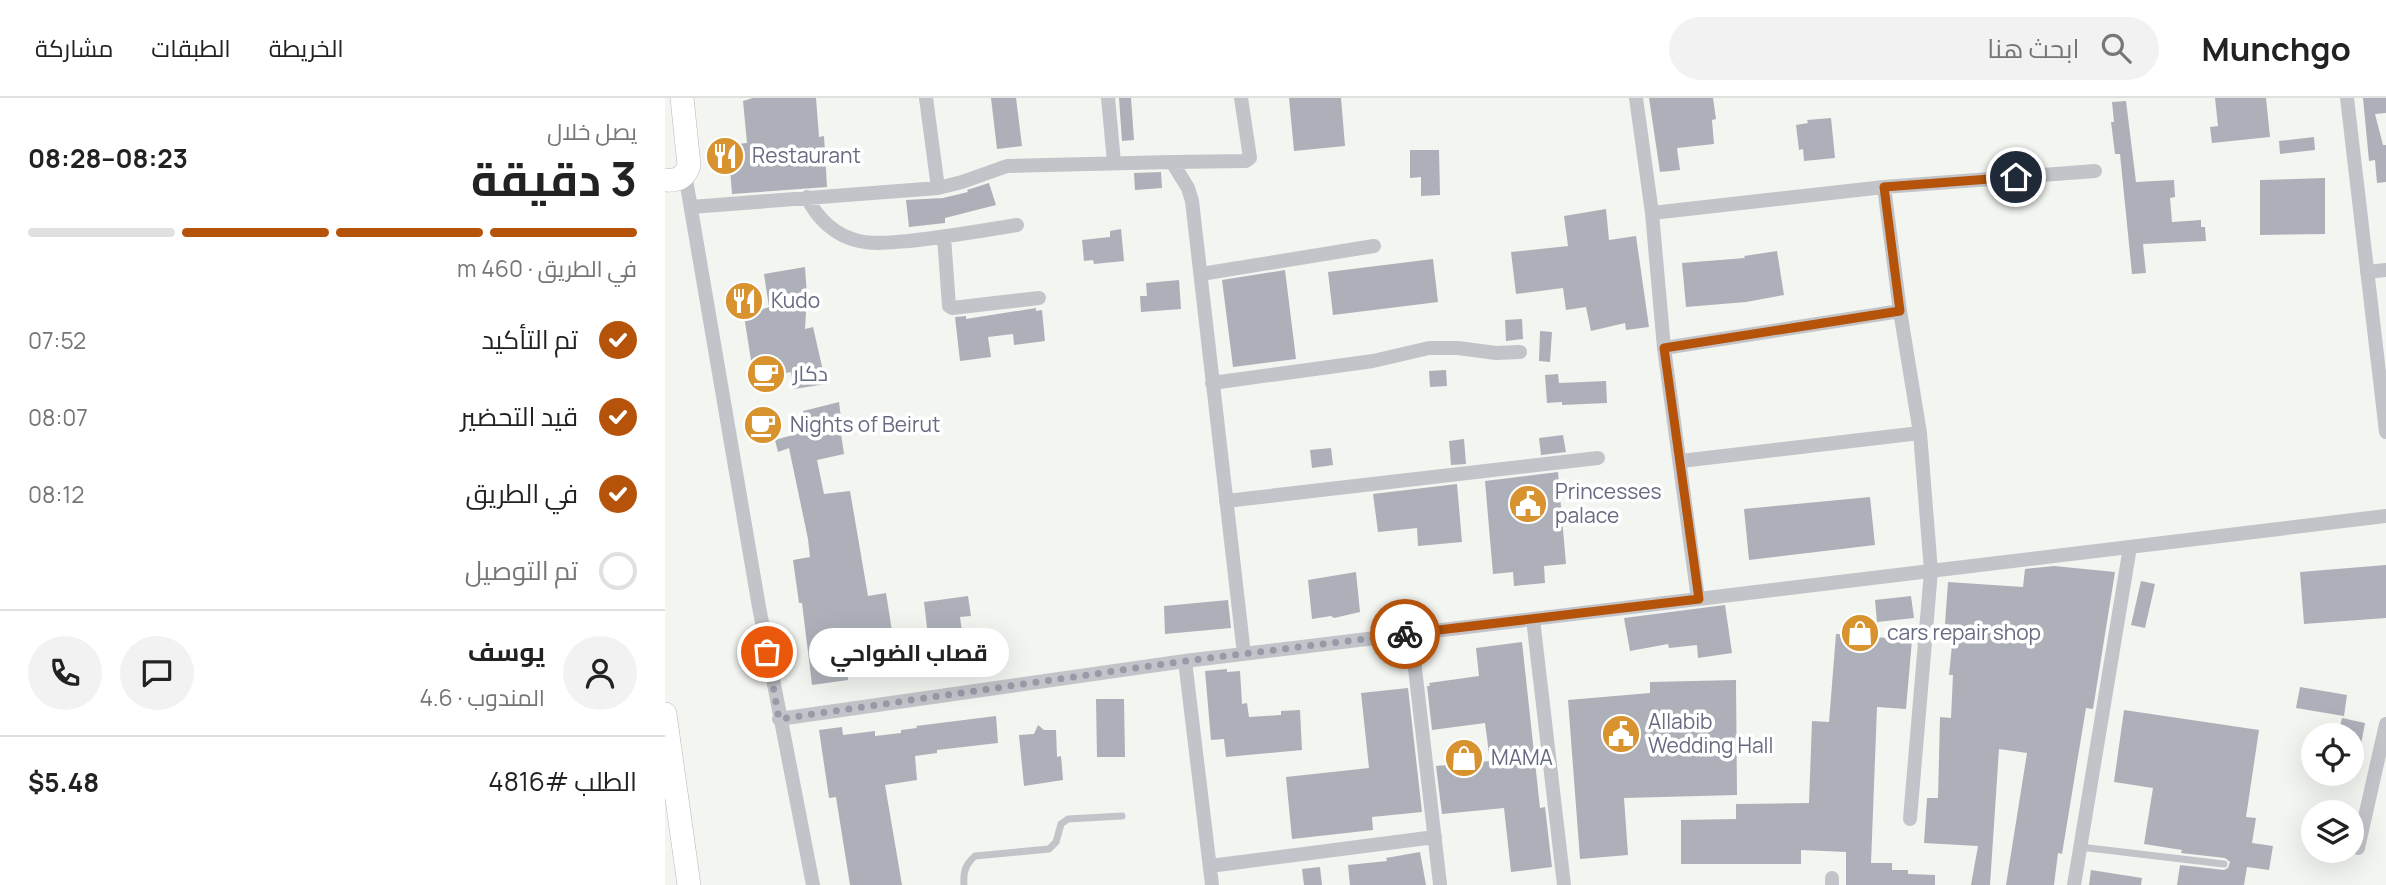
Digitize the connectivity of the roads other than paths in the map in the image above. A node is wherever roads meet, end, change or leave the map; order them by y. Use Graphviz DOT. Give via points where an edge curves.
graph roads {
  1 [pos="682,98"];
  2 [pos="926,98"];
  3 [pos="1108,98"];
  4 [pos="1241,98"];
  5 [pos="1636,98"];
  6 [pos="2347,98"];
  7 [pos="1114,162"];
  8 [pos="1172,162"];
  9 [pos="2095,171"];
  10 [pos="675,177"];
  11 [pos="1884,187"];
  12 [pos="939,188"];
  13 [pos="807,197"];
  14 [pos="691,207"];
  15 [pos="1651,213"];
  16 [pos="1017,225"];
  17 [pos="944,237"];
  18 [pos="1374,246"];
  19 [pos="2386,270"];
  20 [pos="2367,272"];
  21 [pos="1201,274"];
  22 [pos="1039,298"];
  23 [pos="1900,311"];
  24 [pos="1664,348"];
  25 [pos="1520,352"];
  26 [pos="1212,383"];
  27 [pos="2386,432"];
  28 [pos="1920,433"];
  29 [pos="1598,458"];
  30 [pos="1681,461"];
  31 [pos="1226,501"];
  32 [pos="2386,516"];
  33 [pos="2130,547"];
  34 [pos="1931,571"];
  35 [pos="1699,599"];
  36 [pos="1533,619"];
  37 [pos="1411,634"];
  38 [pos="1244,654"];
  39 [pos="1185,661"];
  40 [pos="665,714"];
  41 [pos="779,719"];
  42 [pos="2386,724"];
  43 [pos="1122,816"];
  44 [pos="1910,820"];
  45 [pos="2364,821"];
  46 [pos="665,823"];
  47 [pos="1435,838"];
  48 [pos="2080,847"];
  49 [pos="2224,864"];
  50 [pos="1210,866"];
  51 [pos="1440,884"];
  52 [pos="674,885"];
  53 [pos="689,885"];
  54 [pos="813,885"];
  55 [pos="964,885"];
  56 [pos="1212,885"];
  57 [pos="1564,885"];
  58 [pos="2074,885"];
  1 -- 10 [label="main road" via="689,161"];
  2 -- 12 [label="street"];
  3 -- 7 [label="street"];
  4 -- 8 [label="street" via="1250,159"];
  5 -- 15 [label="street"];
  6 -- 20 [label="street"];
  7 -- 8 [label="street"];
  7 -- 12 [label="street" via="1007,166"];
  8 -- 21 [label="street" via="1192,201"];
  9 -- 11 [label="street"];
  10 -- 14 [label="street"];
  11 -- 15 [label="street"];
  11 -- 23 [label="street"];
  12 -- 13 [label="street"];
  13 -- 14 [label="street"];
  13 -- 17 [label="street" via="826,224 859,241"];
  14 -- 41 [label="street"];
  15 -- 24 [label="street"];
  16 -- 17 [label="street"];
  17 -- 22 [label="street" via="952,308"];
  18 -- 21 [label="street"];
  19 -- 20 [label="street"];
  20 -- 27 [label="street"];
  21 -- 26 [label="street"];
  23 -- 24 [label="street"];
  23 -- 28 [label="street"];
  24 -- 30 [label="street"];
  25 -- 26 [label="street" via="1429,348 1373,361"];
  26 -- 31 [label="street"];
  28 -- 30 [label="street"];
  28 -- 34 [label="street"];
  29 -- 31 [label="street"];
  30 -- 35 [label="street"];
  31 -- 38 [label="street"];
  32 -- 33 [label="street"];
  33 -- 34 [label="street"];
  33 -- 48 [label="street"];
  34 -- 35 [label="street"];
  34 -- 44 [label="street"];
  35 -- 36 [label="street"];
  36 -- 37 [label="street"];
  36 -- 57 [label="street"];
  37 -- 38 [label="street"];
  37 -- 47 [label="street"];
  38 -- 39 [label="street"];
  39 -- 41 [label="street"];
  39 -- 50 [label="street"];
  40 -- 53 [label="main road"];
  41 -- 54 [label="street"];
  42 -- 45 [label="street"];
  43 -- 55 [label="lane" via="1068,819 1049,849 975,856 964,872"];
  46 -- 52 [label="main road"];
  47 -- 50 [label="street"];
  47 -- 51 [label="street"];
  48 -- 49 [label="lane"];
  48 -- 58 [label="street"];
  50 -- 56 [label="street"];
}
